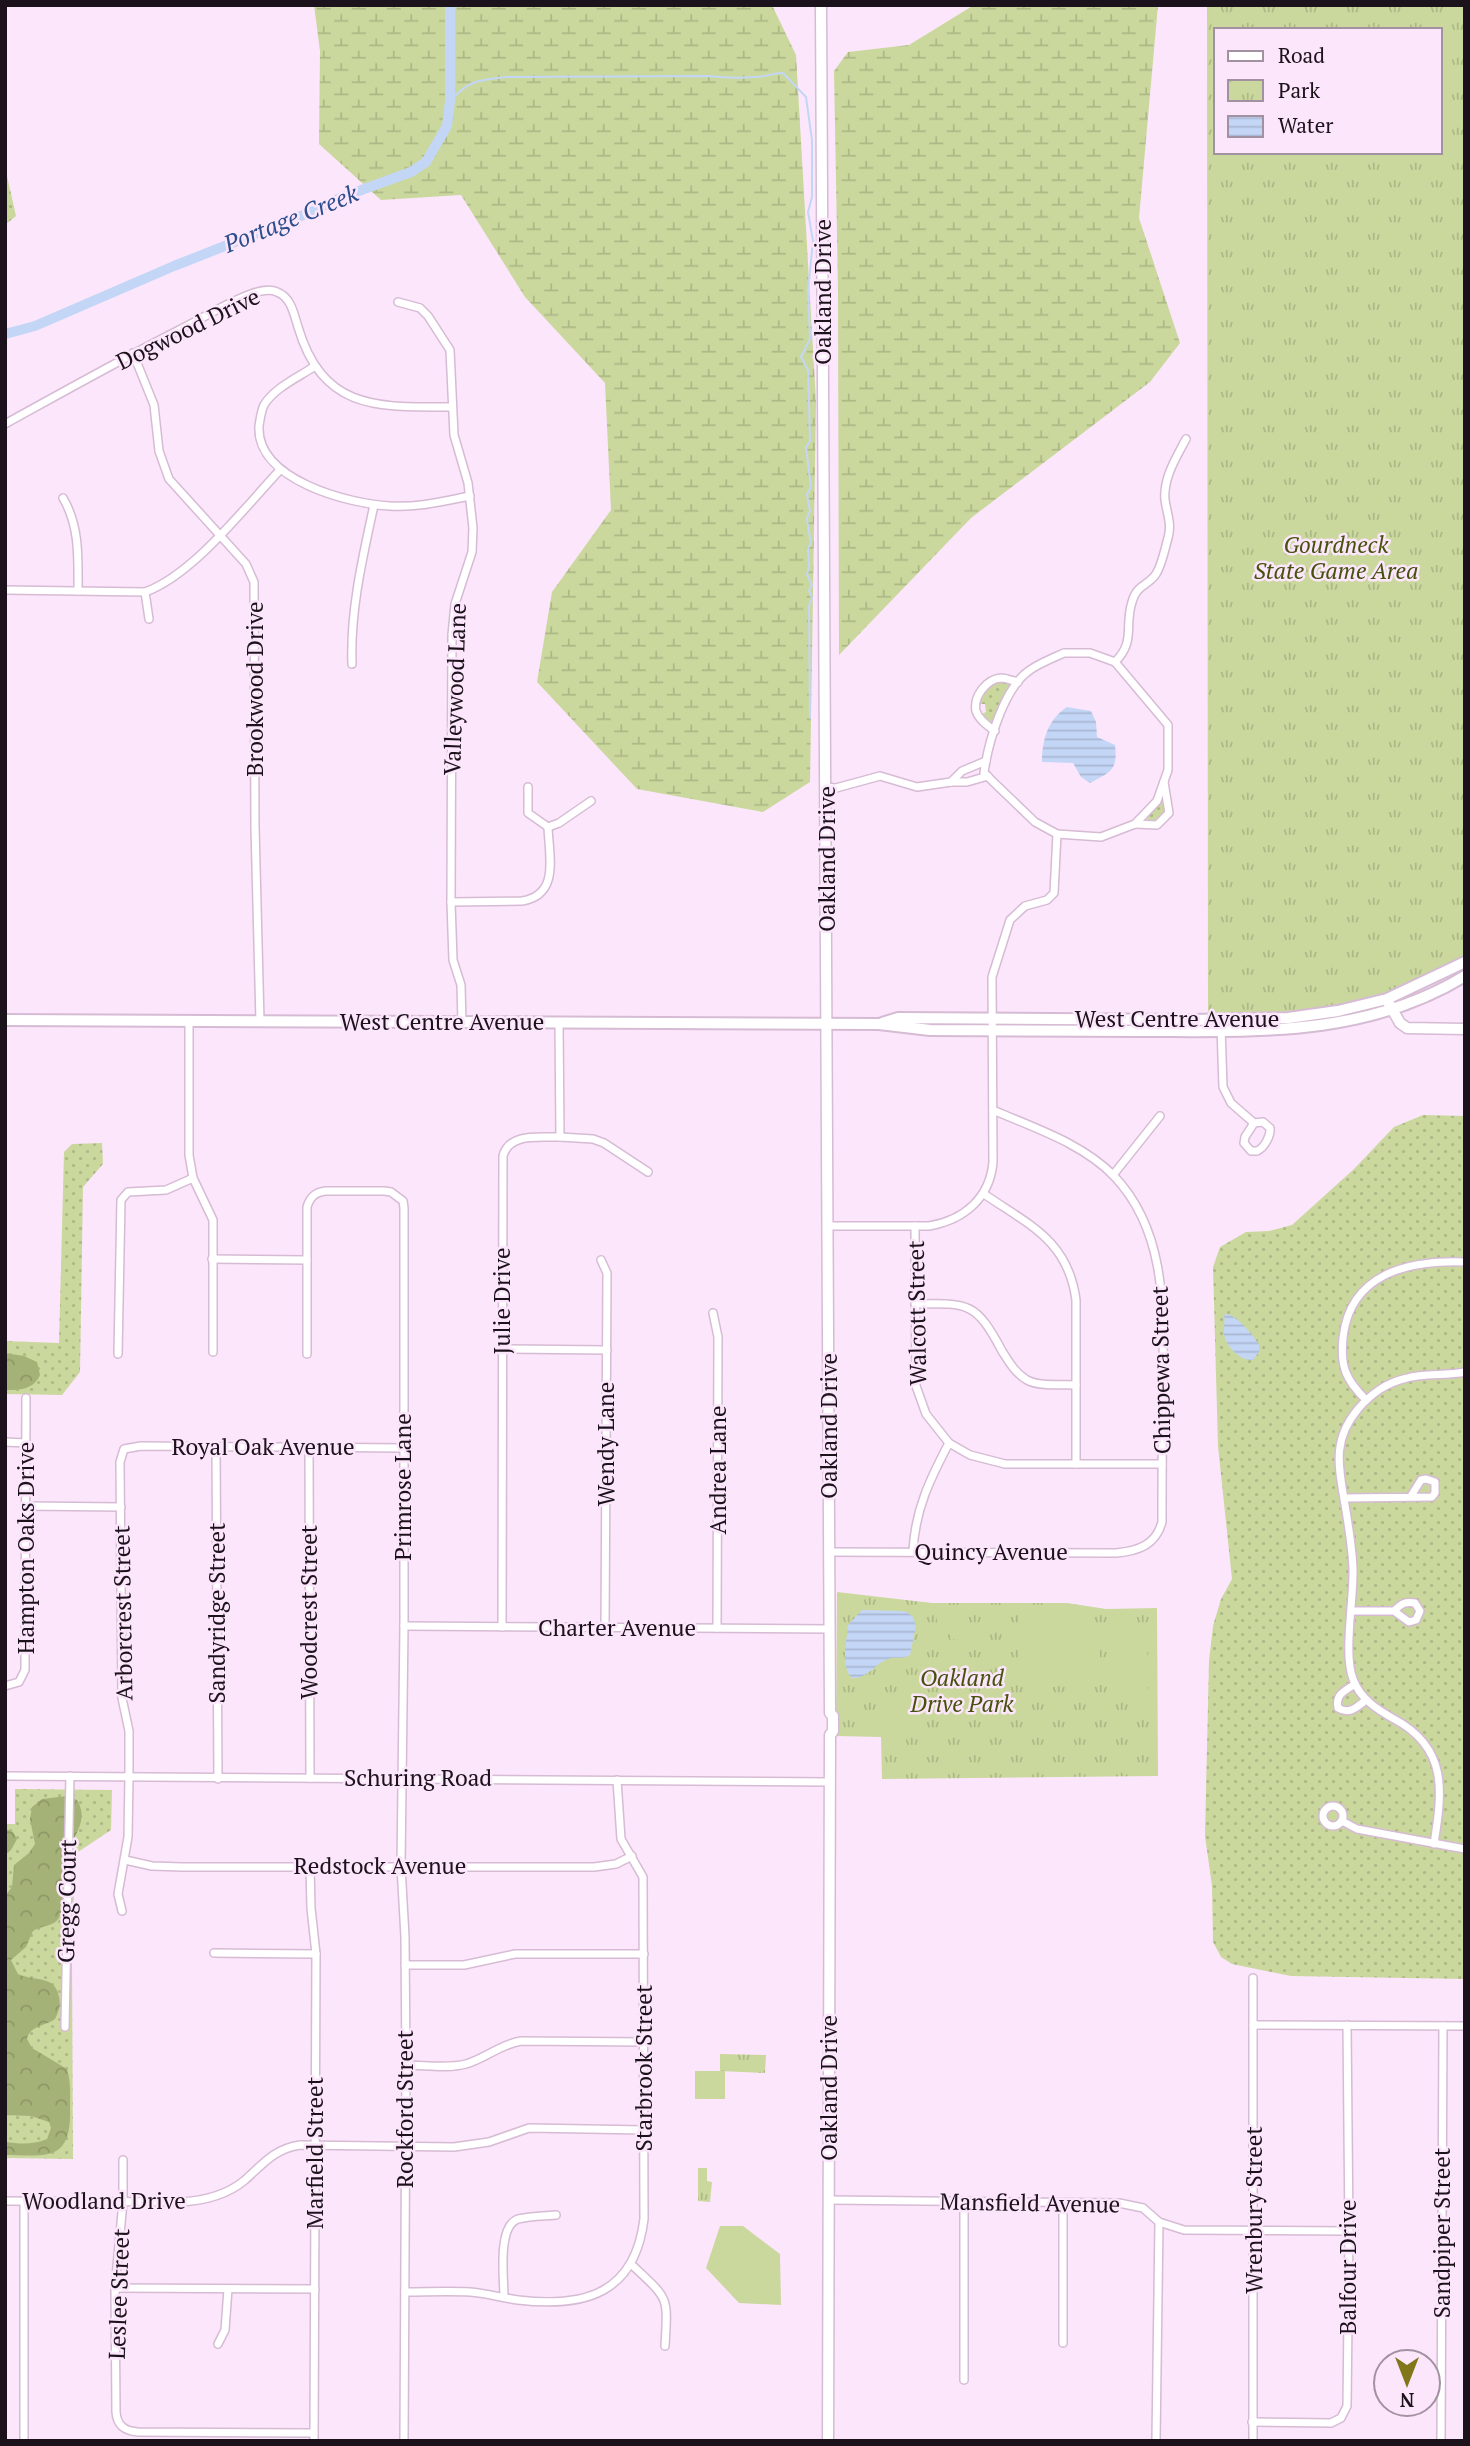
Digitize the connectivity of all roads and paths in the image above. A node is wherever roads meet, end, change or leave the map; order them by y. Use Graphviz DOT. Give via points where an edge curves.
graph roads {
  1 [pos="821,5"];
  2 [pos="398,302"];
  3 [pos="133,353"];
  4 [pos="315,366"];
  5 [pos="451,407"];
  6 [pos="5,424"];
  7 [pos="1186,439"];
  8 [pos="280,470"];
  9 [pos="470,496"];
  10 [pos="63,498"];
  11 [pos="374,505"];
  12 [pos="220,534"];
  13 [pos="5,590"];
  14 [pos="78,591"];
  15 [pos="145,592"];
  16 [pos="149,619"];
  17 [pos="1115,662"];
  18 [pos="352,664"];
  19 [pos="1018,682"];
  20 [pos="995,731"];
  21 [pos="986,761"];
  22 [pos="988,776"];
  23 [pos="951,782"];
  24 [pos="1164,782"];
  25 [pos="528,787"];
  26 [pos="826,787"];
  27 [pos="591,801"];
  28 [pos="1135,824"];
  29 [pos="548,827"];
  30 [pos="1057,834"];
  31 [pos="451,902"];
  32 [pos="1465,962"];
  33 [pos="1465,976"];
  34 [pos="1387,999"];
  35 [pos="1392,1010"];
  36 [pos="5,1020"];
  37 [pos="189,1021"];
  38 [pos="260,1021"];
  39 [pos="462,1023"];
  40 [pos="559,1023"];
  41 [pos="993,1024"];
  42 [pos="828,1025"];
  43 [pos="1221,1026"];
  44 [pos="1465,1029"];
  45 [pos="993,1110"];
  46 [pos="1160,1116"];
  47 [pos="1254,1123"];
  48 [pos="560,1137"];
  49 [pos="648,1172"];
  50 [pos="1113,1175"];
  51 [pos="193,1178"];
  52 [pos="984,1194"];
  53 [pos="828,1226"];
  54 [pos="915,1227"];
  55 [pos="212,1259"];
  56 [pos="307,1260"];
  57 [pos="601,1260"];
  58 [pos="1465,1262"];
  59 [pos="915,1304"];
  60 [pos="713,1313"];
  61 [pos="502,1349"];
  62 [pos="607,1350"];
  63 [pos="213,1352"];
  64 [pos="118,1354"];
  65 [pos="307,1354"];
  66 [pos="1465,1372"];
  67 [pos="1076,1385"];
  68 [pos="26,1398"];
  69 [pos="1366,1399"];
  70 [pos="5,1442"];
  71 [pos="26,1443"];
  72 [pos="949,1443"];
  73 [pos="309,1447"];
  74 [pos="216,1448"];
  75 [pos="403,1448"];
  76 [pos="124,1449"];
  77 [pos="1076,1464"];
  78 [pos="1162,1464"];
  79 [pos="1411,1496"];
  80 [pos="1344,1498"];
  81 [pos="25,1506"];
  82 [pos="121,1507"];
  83 [pos="1150,1543"];
  84 [pos="913,1551"];
  85 [pos="829,1552"];
  86 [pos="1352,1611"];
  87 [pos="1394,1611"];
  88 [pos="404,1626"];
  89 [pos="502,1627"];
  90 [pos="717,1628"];
  91 [pos="605,1629"];
  92 [pos="830,1629"];
  93 [pos="1355,1684"];
  94 [pos="5,1686"];
  95 [pos="1366,1700"];
  96 [pos="5,1776"];
  97 [pos="70,1776"];
  98 [pos="129,1777"];
  99 [pos="310,1777"];
  100 [pos="402,1778"];
  101 [pos="218,1779"];
  102 [pos="617,1780"];
  103 [pos="830,1782"];
  104 [pos="1342,1821"];
  105 [pos="1434,1844"];
  106 [pos="1465,1849"];
  107 [pos="632,1856"];
  108 [pos="125,1860"];
  109 [pos="310,1866"];
  110 [pos="401,1866"];
  111 [pos="121,1912"];
  112 [pos="214,1953"];
  113 [pos="316,1954"];
  114 [pos="644,1954"];
  115 [pos="405,1965"];
  116 [pos="1253,1979"];
  117 [pos="1253,2025"];
  118 [pos="1347,2025"];
  119 [pos="65,2026"];
  120 [pos="1443,2026"];
  121 [pos="1465,2026"];
  122 [pos="644,2042"];
  123 [pos="406,2065"];
  124 [pos="645,2130"];
  125 [pos="315,2145"];
  126 [pos="405,2146"];
  127 [pos="123,2160"];
  128 [pos="829,2200"];
  129 [pos="5,2201"];
  130 [pos="24,2201"];
  131 [pos="123,2202"];
  132 [pos="964,2203"];
  133 [pos="1063,2203"];
  134 [pos="556,2215"];
  135 [pos="1158,2222"];
  136 [pos="1255,2230"];
  137 [pos="1349,2231"];
  138 [pos="631,2264"];
  139 [pos="116,2288"];
  140 [pos="228,2289"];
  141 [pos="315,2289"];
  142 [pos="405,2292"];
  143 [pos="504,2297"];
  144 [pos="1063,2343"];
  145 [pos="218,2344"];
  146 [pos="665,2346"];
  147 [pos="964,2380"];
  148 [pos="1252,2422"];
  149 [pos="314,2437"];
  150 [pos="24,2441"];
  151 [pos="404,2441"];
  152 [pos="828,2441"];
  153 [pos="1156,2441"];
  154 [pos="1253,2441"];
  155 [pos="1441,2441"];
  1 -- 26 [label="main road, Oakland Drive"];
  2 -- 5 [label="street, Valleywood Lane" via="420,308 448,344"];
  3 -- 4 [label="street, Dogwood Drive" via="243,298 270,290 290,302"];
  3 -- 6 [label="street, Dogwood Drive"];
  3 -- 12 [label="street, Brookwood Drive" via="154,405 165,472"];
  4 -- 5 [label="street, Dogwood Drive" via="335,386 364,402 387,407"];
  4 -- 8 [label="street" via="264,406 260,439"];
  5 -- 9 [label="street, Valleywood Lane"];
  7 -- 17 [label="street" via="1167,478 1169,534 1156,575 1136,590 1129,612 1129,643"];
  8 -- 11 [label="street" via="325,492"];
  8 -- 12 [label="street"];
  9 -- 11 [label="street" via="416,505"];
  9 -- 31 [label="street, Valleywood Lane" via="471,552 455,604 452,635"];
  10 -- 14 [label="street" via="77,535"];
  11 -- 18 [label="street" via="356,601"];
  12 -- 15 [label="street" via="174,576"];
  12 -- 38 [label="street, Brookwood Drive" via="252,573 256,591"];
  13 -- 14 [label="street"];
  14 -- 15 [label="street"];
  15 -- 16 [label="street"];
  17 -- 19 [label="street" via="1090,653 1064,653 1029,670"];
  17 -- 24 [label="street" via="1168,725"];
  19 -- 20 [label="street"];
  19 -- 20 [label="street" via="1000,678 985,685 978,697 976,710"];
  20 -- 21 [label="street"];
  21 -- 22 [label="street" via="984,773"];
  21 -- 23 [label="street" via="962,771"];
  22 -- 23 [label="street"];
  22 -- 30 [label="street" via="1035,822"];
  23 -- 26 [label="street" via="917,787 880,776"];
  24 -- 28 [label="street" via="1157,801"];
  24 -- 28 [label="street" via="1169,813 1157,825"];
  25 -- 29 [label="street" via="528,813"];
  26 -- 42 [label="main road, Oakland Drive"];
  27 -- 29 [label="street"];
  28 -- 30 [label="street" via="1101,837"];
  29 -- 31 [label="street" via="549,883 543,892 522,901"];
  30 -- 41 [label="street" via="1054,893 1026,906 1010,920 992,977"];
  31 -- 39 [label="street, Valleywood Lane"];
  32 -- 34 [label="main road, West Centre Avenue"];
  33 -- 35 [label="main road, West Centre Avenue"];
  34 -- 35 [label="main road"];
  34 -- 43 [label="main road, West Centre Avenue" via="1338,1012"];
  35 -- 43 [label="main road, West Centre Avenue" via="1272,1031"];
  35 -- 44 [label="main road" via="1403,1026 1411,1029"];
  36 -- 37 [label="main road, West Centre Avenue"];
  37 -- 38 [label="main road, West Centre Avenue"];
  37 -- 51 [label="street"];
  38 -- 39 [label="main road, West Centre Avenue"];
  39 -- 40 [label="main road, West Centre Avenue"];
  40 -- 42 [label="main road, West Centre Avenue"];
  40 -- 48 [label="street"];
  41 -- 42 [label="main road, West Centre Avenue" via="930,1030"];
  41 -- 43 [label="main road, West Centre Avenue"];
  41 -- 45 [label="street"];
  42 -- 53 [label="main road, Oakland Drive"];
  43 -- 47 [label="street" via="1223,1087 1231,1103"];
  45 -- 50 [label="street, Chippewa Street" via="1077,1149"];
  45 -- 52 [label="street" via="992,1173"];
  46 -- 50 [label="street"];
  48 -- 49 [label="street" via="604,1143"];
  48 -- 61 [label="street, Julie Drive" via="521,1139 505,1151"];
  50 -- 78 [label="street, Chippewa Street" via="1142,1218 1160,1271"];
  51 -- 55 [label="street" via="212,1220"];
  51 -- 64 [label="street" via="166,1190 128,1192 121,1200"];
  52 -- 54 [label="street" via="954,1220"];
  52 -- 67 [label="street" via="1042,1234 1066,1263 1076,1300"];
  53 -- 54 [label="street"];
  53 -- 85 [label="main road, Oakland Drive"];
  54 -- 59 [label="street, Walcott Street"];
  55 -- 56 [label="street"];
  55 -- 63 [label="street"];
  56 -- 65 [label="street"];
  56 -- 75 [label="street, Primrose Lane" via="307,1207 312,1196 326,1191 384,1191 400,1198 404,1208"];
  57 -- 62 [label="street, Wendy Lane" via="607,1273"];
  58 -- 69 [label="street" via="1421,1264 1373,1282 1355,1299 1345,1324 1342,1360 1349,1382"];
  59 -- 67 [label="street" via="954,1303 978,1312 1019,1374 1037,1383"];
  59 -- 72 [label="street, Walcott Street" via="919,1398"];
  60 -- 90 [label="street, Andrea Lane" via="718,1337"];
  61 -- 62 [label="street"];
  61 -- 89 [label="street, Julie Drive"];
  62 -- 91 [label="street, Wendy Lane"];
  66 -- 69 [label="street" via="1406,1378"];
  67 -- 77 [label="street"];
  68 -- 71 [label="street, Hampton Oaks Drive"];
  69 -- 80 [label="street" via="1342,1436 1338,1465"];
  70 -- 71 [label="street"];
  71 -- 81 [label="street, Hampton Oaks Drive"];
  72 -- 77 [label="street" via="970,1455 1004,1464"];
  72 -- 84 [label="street" via="919,1506"];
  73 -- 74 [label="street, Royal Oak Avenue"];
  73 -- 75 [label="street, Royal Oak Avenue"];
  73 -- 99 [label="street, Woodcrest Street"];
  74 -- 76 [label="street, Royal Oak Avenue"];
  74 -- 101 [label="street, Sandyridge Street"];
  75 -- 88 [label="street, Primrose Lane"];
  76 -- 82 [label="street, Arborcrest Street"];
  77 -- 78 [label="street"];
  78 -- 83 [label="street, Chippewa Street" via="1162,1522"];
  79 -- 80 [label="street"];
  80 -- 86 [label="street" via="1353,1566"];
  81 -- 82 [label="street"];
  81 -- 94 [label="street, Hampton Oaks Drive" via="25,1670 19,1682"];
  82 -- 98 [label="street, Arborcrest Street" via="122,1698 129,1731"];
  83 -- 84 [label="street, Quincy Avenue" via="1116,1553"];
  84 -- 85 [label="street, Quincy Avenue"];
  85 -- 92 [label="main road, Oakland Drive"];
  86 -- 87 [label="street"];
  86 -- 93 [label="street" via="1349,1661"];
  88 -- 89 [label="street, Charter Avenue"];
  88 -- 100 [label="street, Primrose Lane"];
  89 -- 91 [label="street, Charter Avenue"];
  90 -- 91 [label="street, Charter Avenue"];
  90 -- 92 [label="street, Charter Avenue"];
  92 -- 103 [label="main road, Oakland Drive"];
  93 -- 95 [label="street"];
  93 -- 95 [label="street" via="1339,1695 1338,1708 1351,1711"];
  95 -- 105 [label="street" via="1414,1732 1431,1755 1441,1782"];
  96 -- 97 [label="street, Schuring Road"];
  97 -- 98 [label="street, Schuring Road"];
  97 -- 119 [label="street, Gregg Court"];
  98 -- 101 [label="street, Schuring Road"];
  98 -- 108 [label="street, Arborcrest Street"];
  99 -- 100 [label="street, Schuring Road"];
  99 -- 101 [label="street, Schuring Road"];
  100 -- 102 [label="street, Schuring Road"];
  100 -- 110 [label="street, Rockford Street"];
  102 -- 103 [label="street, Schuring Road"];
  102 -- 107 [label="street, Starbrook Street" via="621,1839"];
  103 -- 128 [label="main road, Oakland Drive"];
  104 -- 105 [label="street" via="1357,1829"];
  105 -- 106 [label="street"];
  107 -- 110 [label="street, Redstock Avenue" via="594,1867"];
  107 -- 114 [label="street, Starbrook Street" via="643,1877"];
  108 -- 109 [label="street, Redstock Avenue" via="152,1866"];
  108 -- 111 [label="street, Arborcrest Street" via="118,1894"];
  109 -- 110 [label="street, Redstock Avenue"];
  109 -- 113 [label="street, Marfield Street"];
  110 -- 115 [label="street, Rockford Street"];
  112 -- 113 [label="street"];
  113 -- 125 [label="street, Marfield Street"];
  114 -- 115 [label="street" via="514,1954 464,1965"];
  114 -- 122 [label="street, Starbrook Street"];
  115 -- 123 [label="street, Rockford Street"];
  116 -- 117 [label="street, Wrenbury Street"];
  117 -- 118 [label="street"];
  117 -- 136 [label="street, Wrenbury Street"];
  118 -- 120 [label="street"];
  118 -- 137 [label="street, Balfour Drive"];
  120 -- 121 [label="street"];
  120 -- 155 [label="street, Sandpiper Street"];
  122 -- 123 [label="street" via="521,2040 466,2064"];
  122 -- 124 [label="street, Starbrook Street"];
  123 -- 126 [label="street, Rockford Street"];
  124 -- 126 [label="street, Woodland Drive" via="529,2128 466,2146"];
  124 -- 138 [label="street, Starbrook Street" via="644,2219"];
  125 -- 126 [label="street, Woodland Drive"];
  125 -- 131 [label="street, Woodland Drive" via="279,2150 245,2180 215,2197 178,2203"];
  125 -- 141 [label="street, Marfield Street"];
  126 -- 142 [label="street, Rockford Street"];
  127 -- 131 [label="street, Leslee Street"];
  128 -- 132 [label="street, Mansfield Avenue"];
  128 -- 152 [label="main road, Oakland Drive"];
  129 -- 130 [label="street, Woodland Drive"];
  130 -- 131 [label="street, Woodland Drive"];
  130 -- 150 [label="street"];
  131 -- 139 [label="street, Leslee Street"];
  132 -- 133 [label="street, Mansfield Avenue"];
  132 -- 147 [label="street"];
  133 -- 135 [label="street, Mansfield Avenue" via="1130,2204 1148,2211"];
  133 -- 144 [label="street"];
  134 -- 143 [label="street" via="515,2220 507,2228"];
  135 -- 136 [label="street, Mansfield Avenue" via="1184,2230"];
  135 -- 153 [label="street"];
  136 -- 137 [label="street, Mansfield Avenue"];
  136 -- 148 [label="street, Wrenbury Street"];
  137 -- 148 [label="street, Balfour Drive" via="1345,2412 1328,2423"];
  138 -- 143 [label="street" via="616,2283 592,2297 536,2302"];
  138 -- 146 [label="street" via="667,2302"];
  139 -- 140 [label="street"];
  139 -- 149 [label="street, Leslee Street" via="116,2412 121,2427 138,2432"];
  140 -- 141 [label="street"];
  140 -- 145 [label="street" via="225,2330"];
  141 -- 149 [label="street, Marfield Street"];
  142 -- 143 [label="street"];
  142 -- 151 [label="street, Rockford Street"];
  148 -- 154 [label="street, Wrenbury Street"];
}
